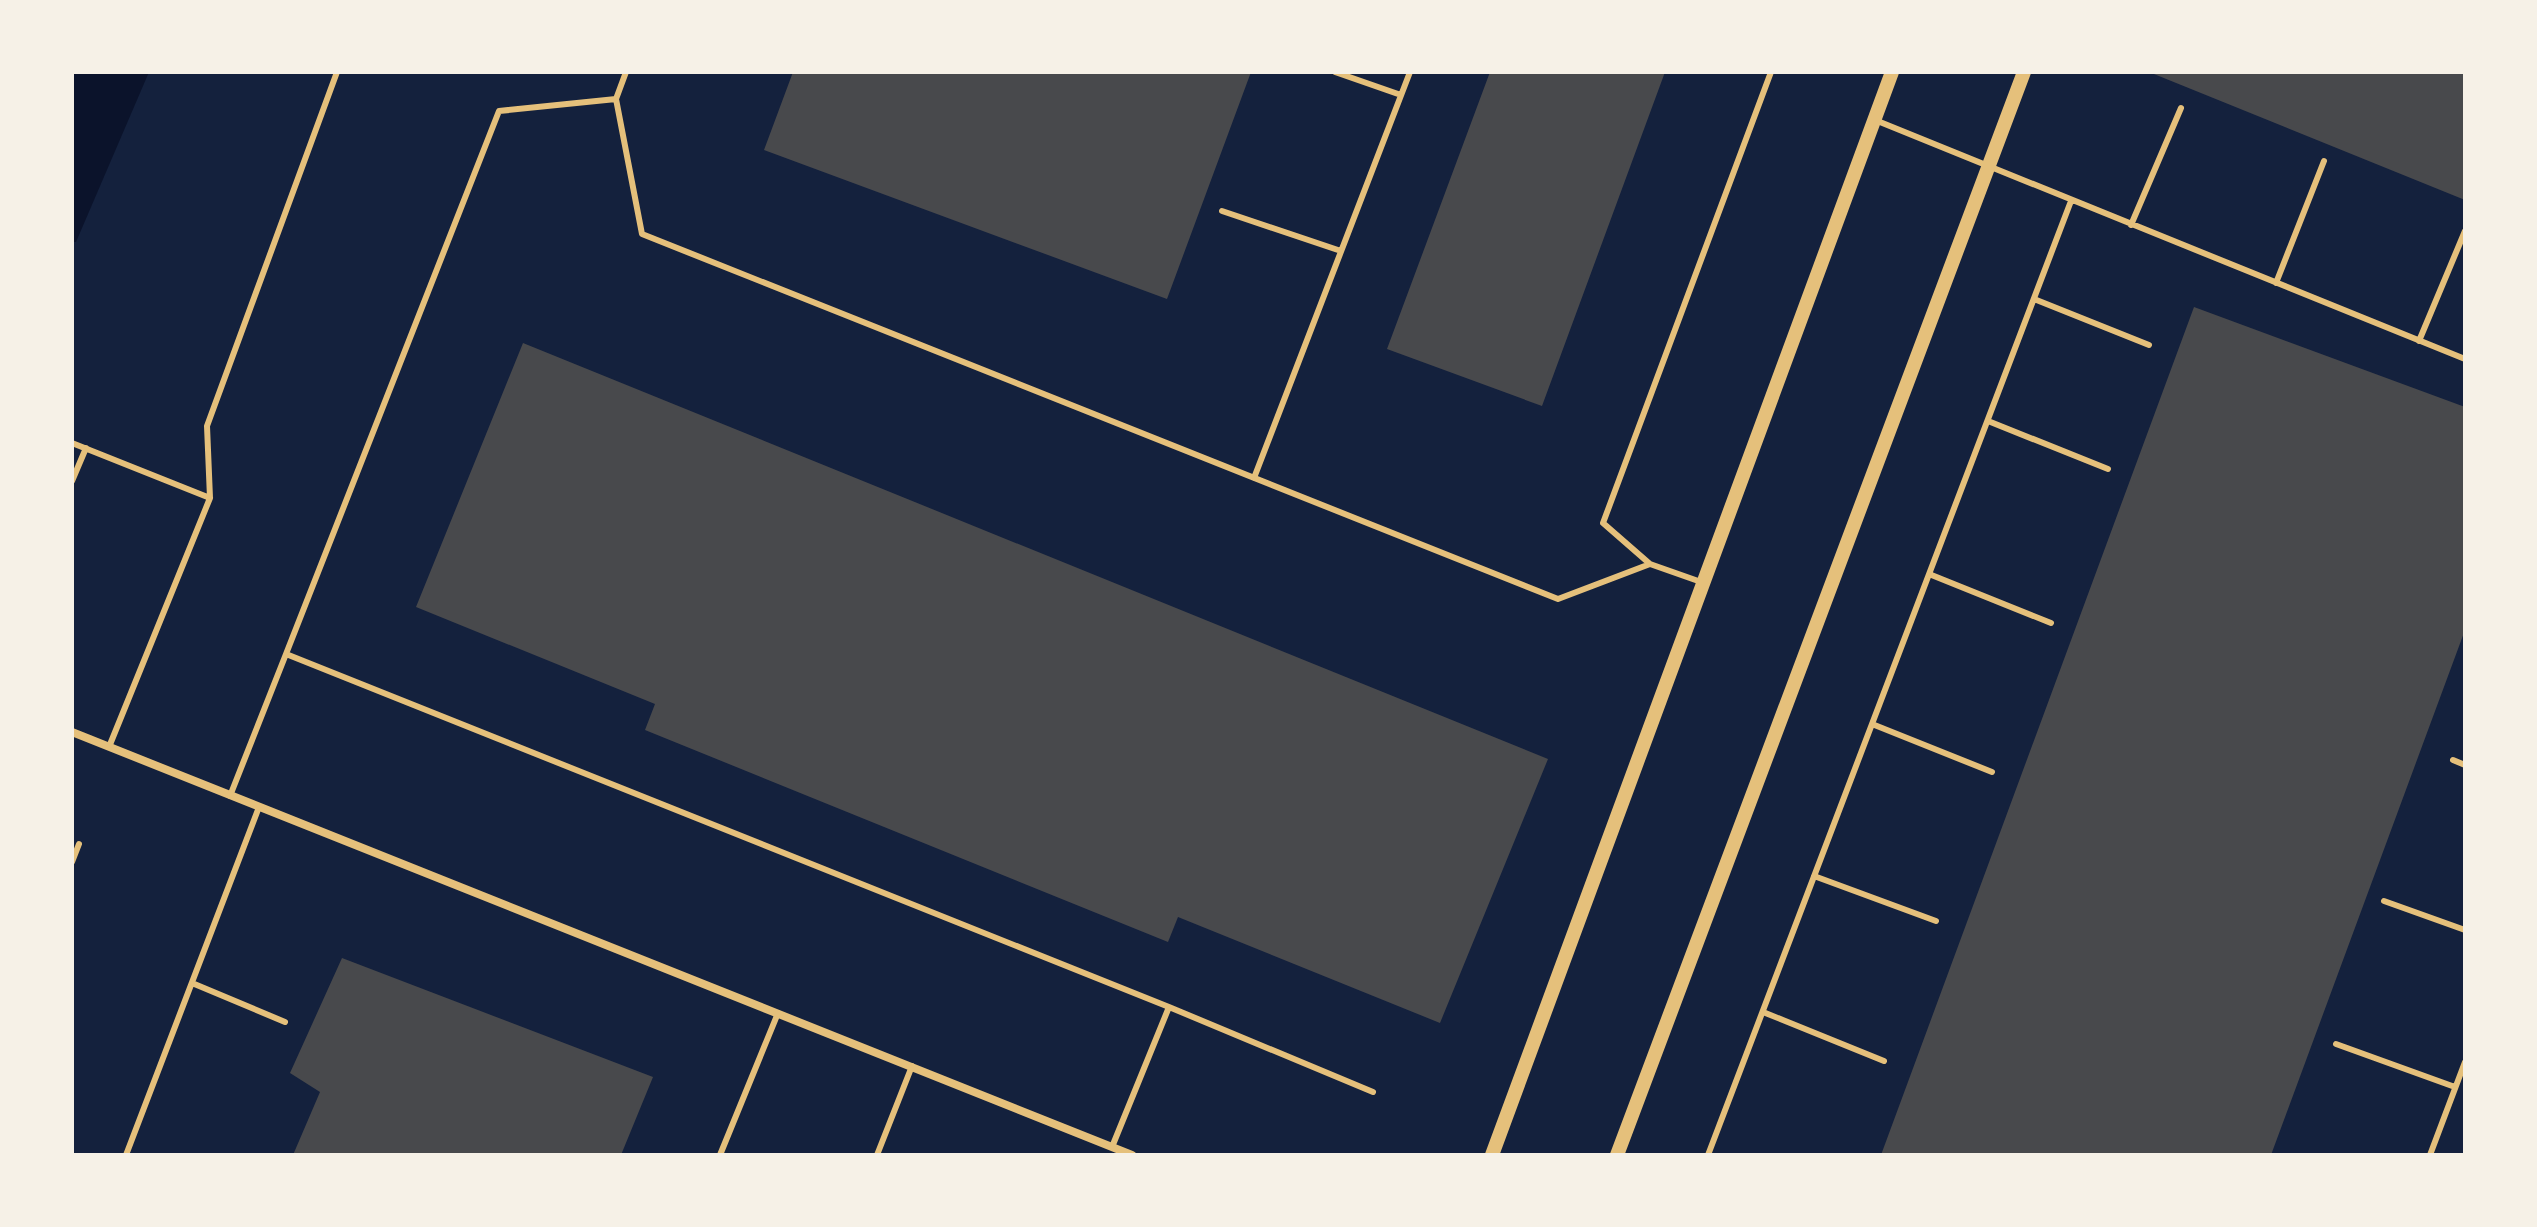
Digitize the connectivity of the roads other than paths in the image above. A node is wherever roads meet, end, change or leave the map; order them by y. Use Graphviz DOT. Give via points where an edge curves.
graph roads {
  1 [pos="337,72"];
  2 [pos="626,72"];
  3 [pos="1335,72"];
  4 [pos="1410,72"];
  5 [pos="1771,72"];
  6 [pos="1892,72"];
  7 [pos="2024,72"];
  8 [pos="1401,95"];
  9 [pos="616,99"];
  10 [pos="2181,108"];
  11 [pos="1874,119"];
  12 [pos="2324,161"];
  13 [pos="1988,168"];
  14 [pos="2071,201"];
  15 [pos="1222,211"];
  16 [pos="2131,225"];
  17 [pos="2465,231"];
  18 [pos="1341,251"];
  19 [pos="2276,283"];
  20 [pos="2034,299"];
  21 [pos="2419,341"];
  22 [pos="2149,345"];
  23 [pos="2465,359"];
  24 [pos="1988,421"];
  25 [pos="72,443"];
  26 [pos="86,448"];
  27 [pos="2108,469"];
  28 [pos="1254,478"];
  29 [pos="72,481"];
  30 [pos="210,498"];
  31 [pos="1650,564"];
  32 [pos="1929,574"];
  33 [pos="1704,583"];
  34 [pos="2051,623"];
  35 [pos="286,654"];
  36 [pos="1872,724"];
  37 [pos="72,732"];
  38 [pos="109,747"];
  39 [pos="2453,760"];
  40 [pos="2465,765"];
  41 [pos="1992,772"];
  42 [pos="230,796"];
  43 [pos="259,807"];
  44 [pos="79,844"];
  45 [pos="72,862"];
  46 [pos="1814,876"];
  47 [pos="2384,901"];
  48 [pos="1936,921"];
  49 [pos="2465,930"];
  50 [pos="192,983"];
  51 [pos="1169,1007"];
  52 [pos="1763,1012"];
  53 [pos="778,1013"];
  54 [pos="285,1022"];
  55 [pos="2336,1044"];
  56 [pos="1884,1061"];
  57 [pos="2465,1062"];
  58 [pos="912,1066"];
  59 [pos="2455,1087"];
  60 [pos="1373,1092"];
  61 [pos="1112,1147"];
  62 [pos="2433,1154"];
  63 [pos="126,1155"];
  64 [pos="720,1155"];
  65 [pos="877,1155"];
  66 [pos="1132,1155"];
  67 [pos="1492,1155"];
  68 [pos="1617,1155"];
  69 [pos="1708,1155"];
  1 -- 30 [label="lane" via="207,426"];
  2 -- 9 [label="lane"];
  3 -- 8 [label="lane"];
  4 -- 8 [label="lane"];
  5 -- 31 [label="lane" via="1603,523"];
  6 -- 11 [label="street"];
  7 -- 13 [label="street"];
  8 -- 18 [label="lane"];
  9 -- 28 [label="lane" via="642,234"];
  9 -- 35 [label="lane" via="499,111"];
  10 -- 16 [label="lane"];
  11 -- 13 [label="lane"];
  11 -- 33 [label="street"];
  12 -- 19 [label="lane"];
  13 -- 14 [label="lane"];
  13 -- 68 [label="street"];
  14 -- 16 [label="lane"];
  14 -- 20 [label="lane"];
  15 -- 18 [label="lane"];
  16 -- 19 [label="lane"];
  17 -- 21 [label="lane"];
  18 -- 28 [label="lane"];
  19 -- 21 [label="lane"];
  20 -- 22 [label="lane"];
  20 -- 24 [label="lane"];
  21 -- 23 [label="lane"];
  24 -- 27 [label="lane"];
  24 -- 32 [label="lane"];
  25 -- 26 [label="lane"];
  26 -- 29 [label="lane"];
  26 -- 30 [label="lane"];
  28 -- 31 [label="lane" via="1558,599"];
  30 -- 38 [label="lane"];
  31 -- 33 [label="lane"];
  32 -- 34 [label="lane"];
  32 -- 36 [label="lane"];
  33 -- 67 [label="street"];
  35 -- 42 [label="lane"];
  35 -- 51 [label="lane"];
  36 -- 41 [label="lane"];
  36 -- 46 [label="lane"];
  37 -- 38 [label="street"];
  38 -- 42 [label="street"];
  39 -- 40 [label="lane"];
  42 -- 43 [label="street"];
  43 -- 50 [label="lane"];
  43 -- 53 [label="street"];
  44 -- 45 [label="lane"];
  46 -- 48 [label="lane"];
  46 -- 52 [label="lane"];
  47 -- 49 [label="lane"];
  50 -- 54 [label="lane"];
  50 -- 63 [label="lane"];
  51 -- 60 [label="lane"];
  51 -- 61 [label="lane"];
  52 -- 56 [label="lane"];
  52 -- 69 [label="lane"];
  53 -- 58 [label="street"];
  53 -- 64 [label="lane"];
  55 -- 59 [label="lane"];
  57 -- 59 [label="lane"];
  58 -- 61 [label="street"];
  58 -- 65 [label="lane"];
  59 -- 62 [label="lane"];
  61 -- 66 [label="street"];
}
